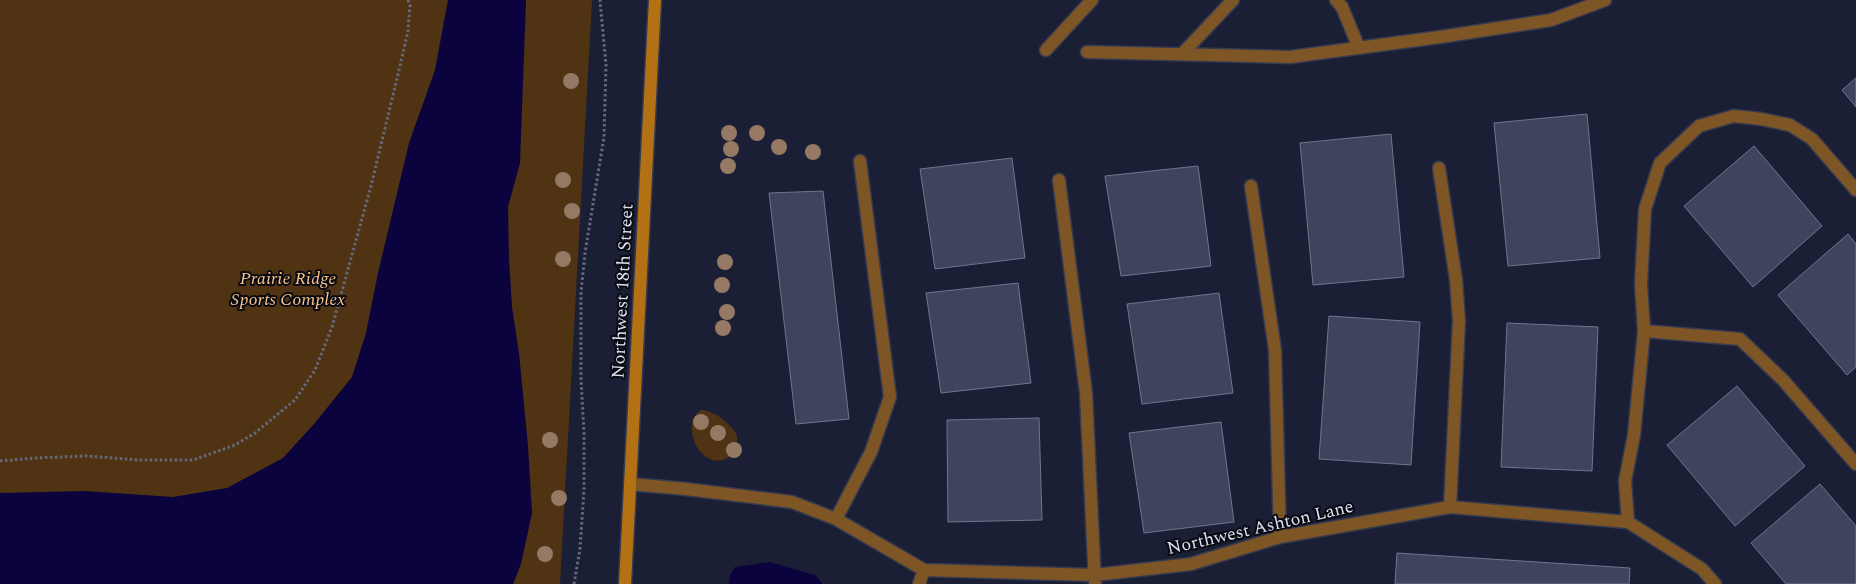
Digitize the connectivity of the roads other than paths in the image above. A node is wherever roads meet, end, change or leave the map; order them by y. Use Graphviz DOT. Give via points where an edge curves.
graph roads {
  1 [pos="655,0"];
  2 [pos="1092,0"];
  3 [pos="1233,0"];
  4 [pos="1336,0"];
  5 [pos="1605,0"];
  6 [pos="1359,48"];
  7 [pos="1046,50"];
  8 [pos="1087,52"];
  9 [pos="1182,54"];
  10 [pos="860,161"];
  11 [pos="1439,168"];
  12 [pos="1059,180"];
  13 [pos="1250,186"];
  14 [pos="1856,190"];
  15 [pos="1644,331"];
  16 [pos="1856,464"];
  17 [pos="630,484"];
  18 [pos="1450,507"];
  19 [pos="836,519"];
  20 [pos="1628,522"];
  21 [pos="1280,537"];
  22 [pos="924,570"];
  23 [pos="1095,580"];
  24 [pos="625,584"];
  25 [pos="919,584"];
  26 [pos="1715,584"];
  1 -- 17 [label="main road, Northwest 18th Street"];
  2 -- 7 [label="street"];
  3 -- 9 [label="street"];
  4 -- 6 [label="street"];
  5 -- 6 [label="street" via="1551,20"];
  6 -- 9 [label="street" via="1290,57"];
  8 -- 9 [label="street"];
  10 -- 19 [label="street" via="890,398 871,452"];
  11 -- 18 [label="street" via="1459,321"];
  12 -- 23 [label="street" via="1086,393"];
  13 -- 21 [label="street" via="1275,350"];
  14 -- 15 [label="street" via="1812,139 1790,125 1734,116 1699,126 1660,163 1645,209 1640,284"];
  15 -- 16 [label="street" via="1740,339 1783,380"];
  15 -- 20 [label="street" via="1634,434 1625,481"];
  17 -- 19 [label="street, Northwest Ashton Lane" via="792,502"];
  17 -- 24 [label="main road, Northwest 18th Street"];
  18 -- 20 [label="street, Northwest Ashton Lane"];
  18 -- 21 [label="street, Northwest Ashton Lane"];
  19 -- 22 [label="street, Northwest Ashton Lane"];
  20 -- 26 [label="street, Northwest Ashton Lane" via="1702,569"];
  21 -- 23 [label="street, Northwest Ashton Lane" via="1191,564"];
  22 -- 23 [label="street, Northwest Ashton Lane"];
  22 -- 25 [label="street"];
}
